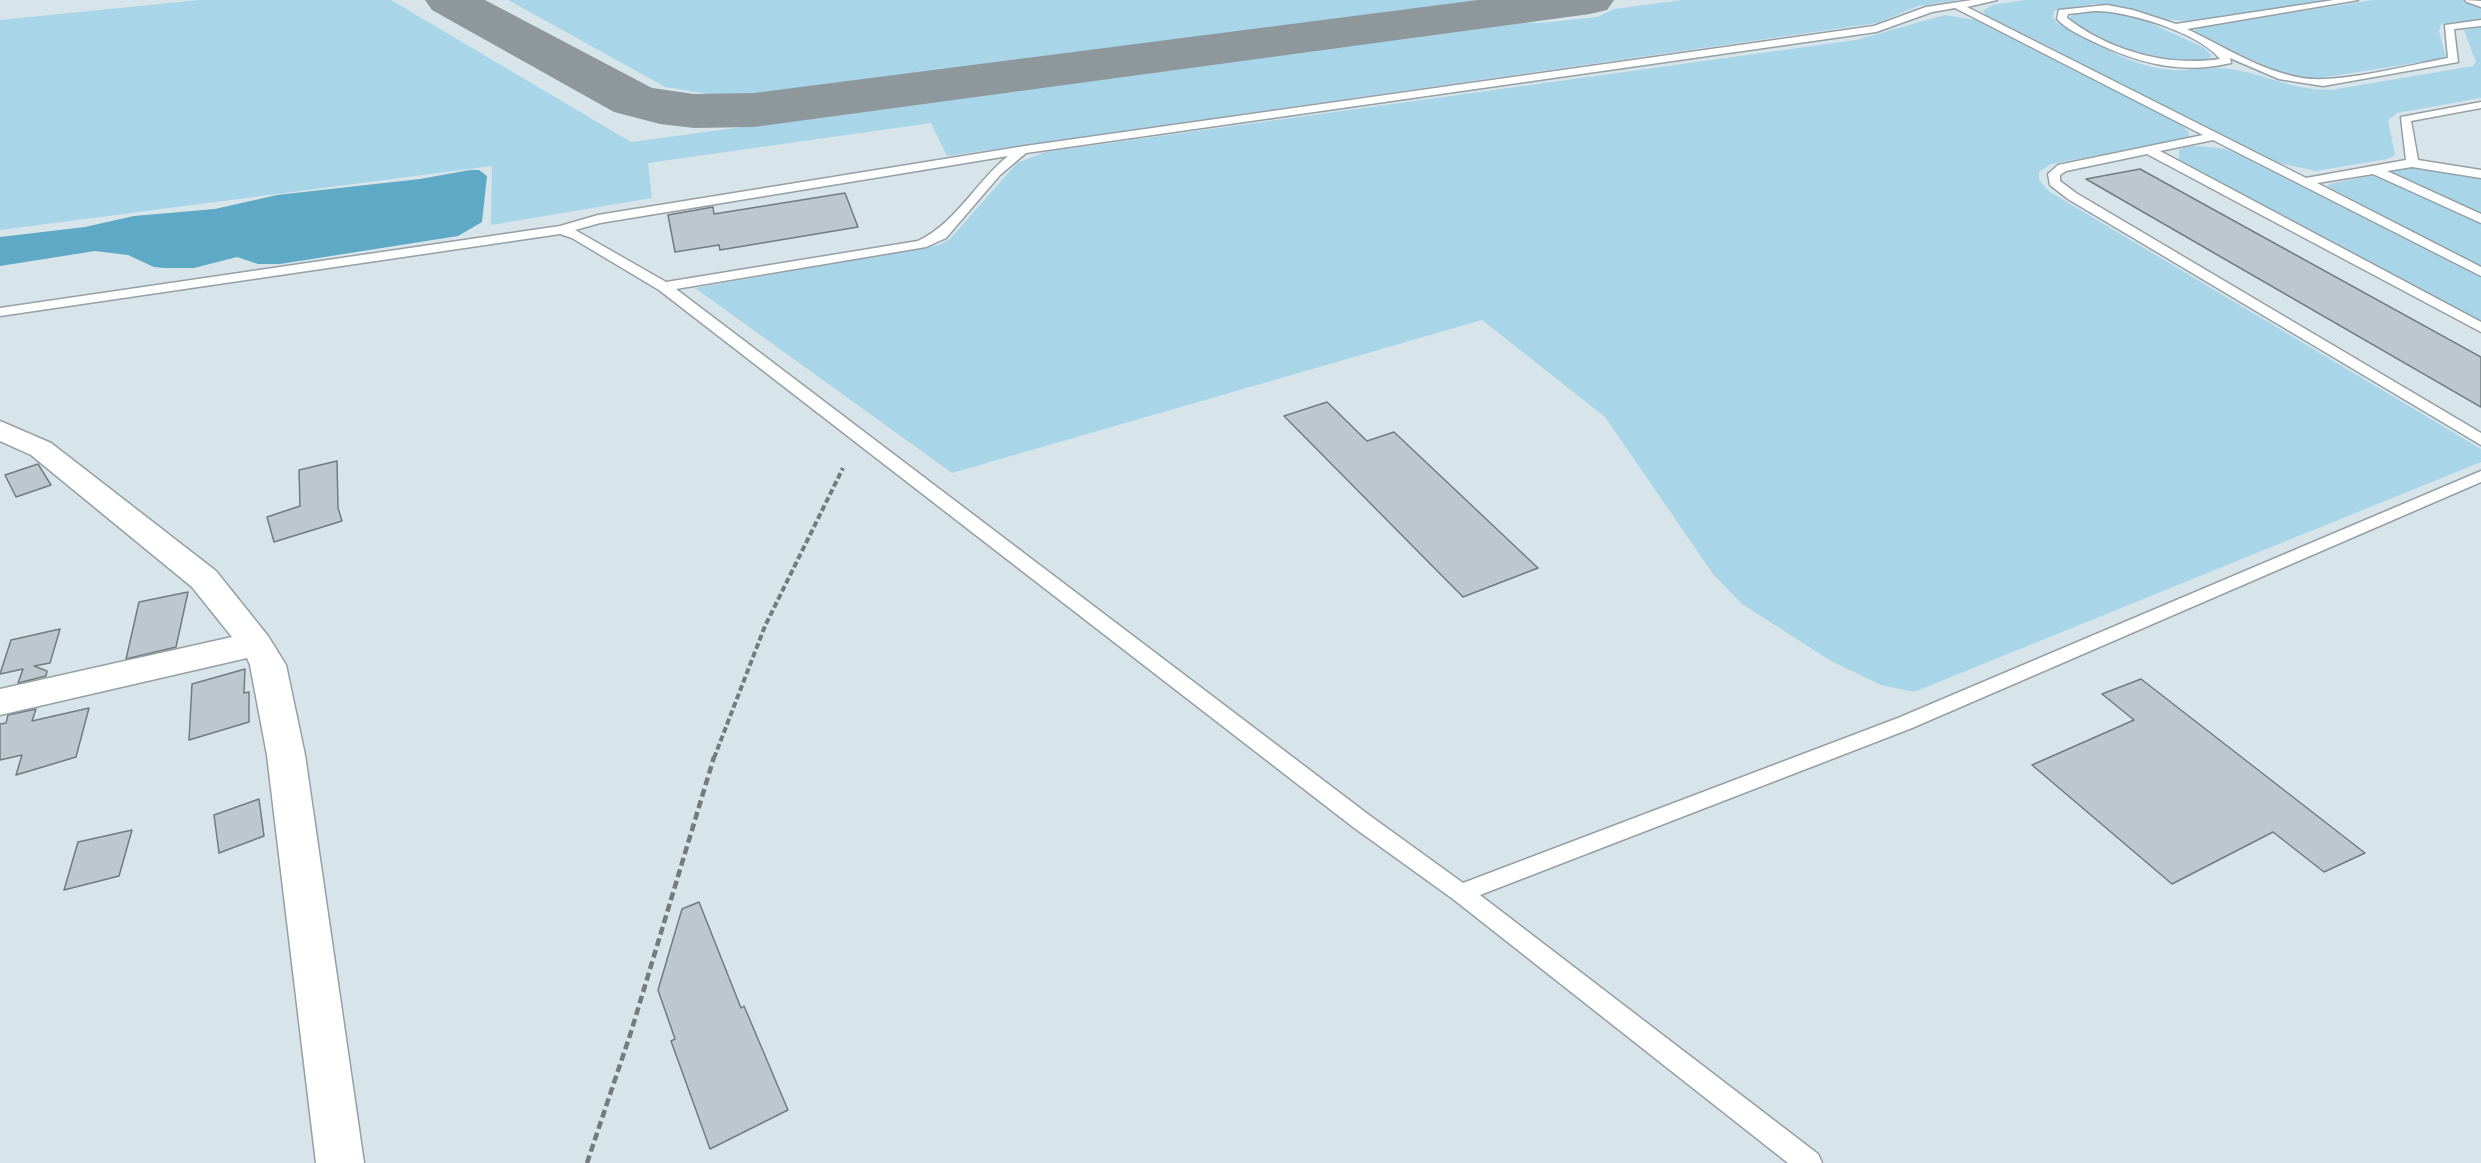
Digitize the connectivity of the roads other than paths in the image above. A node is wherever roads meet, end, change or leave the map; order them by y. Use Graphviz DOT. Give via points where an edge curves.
graph roads {
  1 [pos="1992,0"];
  2 [pos="2354,0"];
  3 [pos="2470,0"];
  4 [pos="2481,4"];
  5 [pos="1956,5"];
  6 [pos="2481,23"];
  7 [pos="2173,28"];
  8 [pos="2217,48"];
  9 [pos="2481,105"];
  10 [pos="2213,137"];
  11 [pos="1024,150"];
  12 [pos="2150,151"];
  13 [pos="2412,163"];
  14 [pos="2375,170"];
  15 [pos="2481,174"];
  16 [pos="2304,183"];
  17 [pos="2481,219"];
  18 [pos="561,230"];
  19 [pos="2481,272"];
  20 [pos="664,287"];
  21 [pos="0,312"];
  22 [pos="2481,328"];
  23 [pos="0,430"];
  24 [pos="2481,440"];
  25 [pos="2481,476"];
  26 [pos="256,644"];
  27 [pos="0,702"];
  28 [pos="1461,893"];
  29 [pos="340,1163"];
  30 [pos="1809,1163"];
  1 -- 5 [label="lane"];
  2 -- 7 [label="lane"];
  3 -- 4 [label="lane"];
  5 -- 10 [label="lane"];
  5 -- 11 [label="lane" via="1930,9 1876,29"];
  6 -- 8 [label="lane" via="2449,27 2454,60 2323,83 2286,80"];
  7 -- 8 [label="lane"];
  7 -- 8 [label="lane" via="2112,8 2063,12 2062,19 2073,28 2160,65 2227,61"];
  9 -- 13 [label="lane" via="2405,119"];
  10 -- 12 [label="lane"];
  10 -- 16 [label="lane"];
  11 -- 18 [label="lane" via="598,219"];
  11 -- 20 [label="lane" via="996,172 941,236 921,244"];
  12 -- 22 [label="lane"];
  12 -- 24 [label="lane" via="2062,168 2054,174 2054,182"];
  13 -- 14 [label="lane"];
  13 -- 15 [label="lane"];
  14 -- 16 [label="lane"];
  14 -- 17 [label="lane"];
  16 -- 19 [label="lane"];
  18 -- 20 [label="lane" via="578,235"];
  18 -- 21 [label="lane"];
  20 -- 28 [label="lane" via="1361,821"];
  23 -- 26 [label="street" via="41,448 204,579"];
  25 -- 28 [label="lane" via="1905,723"];
  26 -- 27 [label="street"];
  26 -- 29 [label="street" via="268,665 286,755"];
  28 -- 30 [label="lane"];
}
